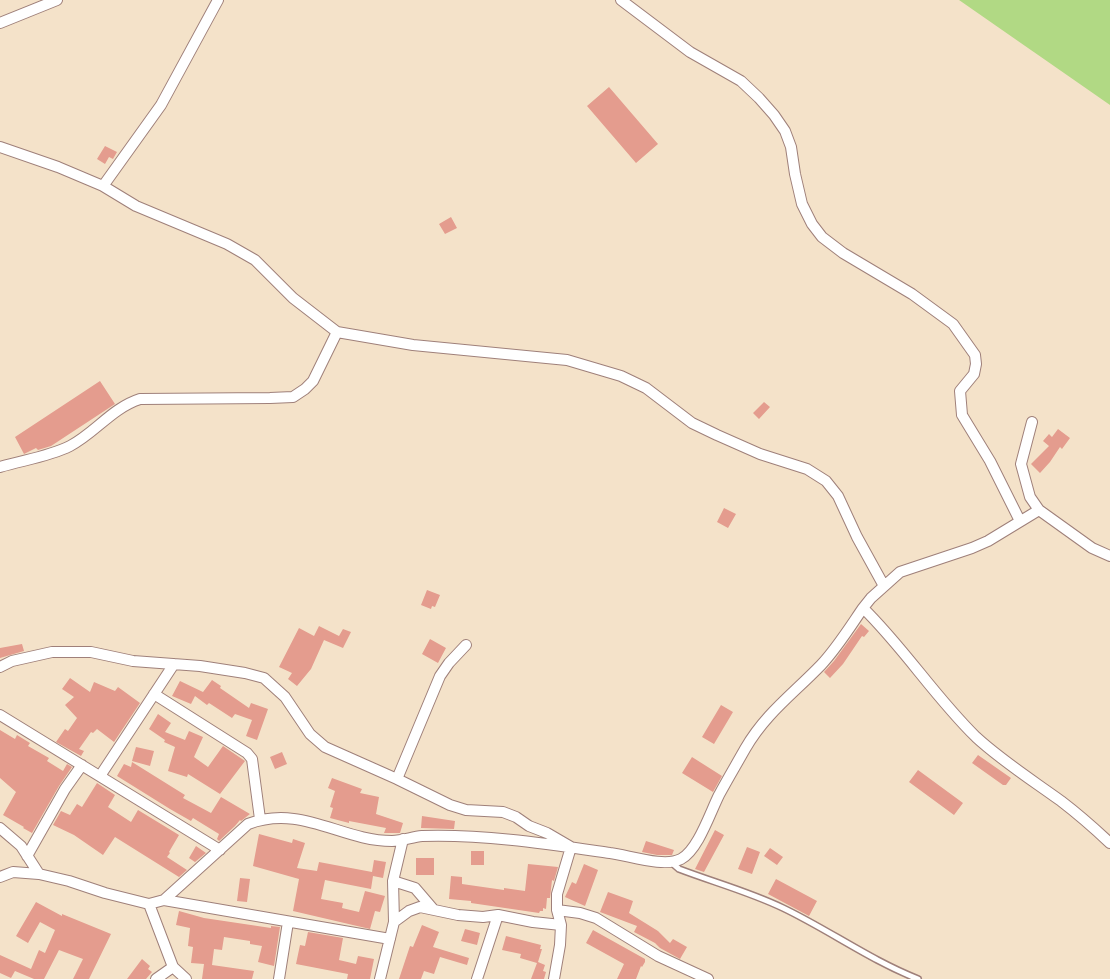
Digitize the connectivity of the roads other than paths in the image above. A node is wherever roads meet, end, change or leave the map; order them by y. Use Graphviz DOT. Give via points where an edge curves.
graph roads {
  1 [pos="57,0"];
  2 [pos="218,0"];
  3 [pos="621,0"];
  4 [pos="0,23"];
  5 [pos="0,147"];
  6 [pos="103,186"];
  7 [pos="337,332"];
  8 [pos="1032,422"];
  9 [pos="0,467"];
  10 [pos="1039,510"];
  11 [pos="1020,521"];
  12 [pos="1110,556"];
  13 [pos="884,586"];
  14 [pos="864,608"];
  15 [pos="466,645"];
  16 [pos="174,664"];
  17 [pos="0,667"];
  18 [pos="154,694"];
  19 [pos="0,715"];
  20 [pos="82,765"];
  21 [pos="100,776"];
  22 [pos="397,778"];
  23 [pos="260,819"];
  24 [pos="0,828"];
  25 [pos="403,839"];
  26 [pos="1110,843"];
  27 [pos="571,847"];
  28 [pos="220,850"];
  29 [pos="27,856"];
  30 [pos="671,862"];
  31 [pos="39,874"];
  32 [pos="0,877"];
  33 [pos="393,881"];
  34 [pos="164,900"];
  35 [pos="150,904"];
  36 [pos="433,909"];
  37 [pos="557,910"];
  38 [pos="498,915"];
  39 [pos="288,922"];
  40 [pos="394,922"];
  41 [pos="561,925"];
  42 [pos="390,939"];
  43 [pos="173,967"];
  44 [pos="156,979"];
  45 [pos="186,979"];
  46 [pos="279,979"];
  47 [pos="380,979"];
  48 [pos="477,979"];
  49 [pos="554,979"];
  50 [pos="708,979"];
  51 [pos="918,979"];
  1 -- 4 [label="street"];
  2 -- 6 [label="street" via="162,105"];
  3 -- 11 [label="street" via="690,52 741,81 774,115 791,148 802,204 822,237 953,324 975,355 976,364 974,374 960,391 962,415"];
  5 -- 6 [label="street"];
  6 -- 7 [label="street" via="136,206 227,244 256,260 293,298"];
  7 -- 9 [label="street" via="313,380 293,396 140,399 118,409 70,446"];
  7 -- 13 [label="street" via="413,345 567,360 629,380 716,435 807,469 826,481 838,496"];
  8 -- 10 [label="street" via="1021,464 1030,496"];
  10 -- 11 [label="street"];
  10 -- 12 [label="street" via="1092,548"];
  11 -- 13 [label="street" via="972,548 900,572"];
  13 -- 14 [label="street"];
  14 -- 26 [label="street" via="976,737 1077,813"];
  14 -- 30 [label="street" via="822,664 761,724 719,795 698,839 686,855"];
  15 -- 22 [label="street" via="440,676"];
  16 -- 17 [label="street" via="133,661 91,652 52,652"];
  16 -- 18 [label="street"];
  16 -- 22 [label="street" via="264,678 285,697 310,734 325,747"];
  18 -- 21 [label="street"];
  18 -- 23 [label="street" via="247,753 252,759"];
  19 -- 20 [label="street"];
  20 -- 21 [label="street"];
  20 -- 29 [label="street"];
  21 -- 28 [label="street"];
  22 -- 27 [label="street" via="450,805 466,810 504,812"];
  23 -- 25 [label="street" via="281,817 318,823 366,838"];
  23 -- 28 [label="street" via="248,824"];
  24 -- 29 [label="street" via="21,846"];
  25 -- 27 [label="street" via="420,836 479,837"];
  25 -- 33 [label="street"];
  27 -- 30 [label="street"];
  27 -- 37 [label="street" via="557,894"];
  28 -- 34 [label="street"];
  29 -- 31 [label="street"];
  30 -- 51 [label="lane" via="679,869 784,908 884,965"];
  31 -- 32 [label="street" via="13,872"];
  31 -- 35 [label="street"];
  33 -- 36 [label="street" via="415,888"];
  33 -- 40 [label="street"];
  34 -- 35 [label="street"];
  34 -- 39 [label="street"];
  35 -- 43 [label="street"];
  36 -- 38 [label="street" via="458,915"];
  36 -- 40 [label="street" via="420,907"];
  37 -- 41 [label="street"];
  37 -- 50 [label="street" via="596,918 658,956"];
  38 -- 41 [label="street"];
  38 -- 48 [label="street"];
  39 -- 42 [label="street"];
  39 -- 46 [label="street"];
  40 -- 42 [label="street"];
  41 -- 49 [label="street"];
  42 -- 47 [label="street"];
  43 -- 44 [label="street"];
  43 -- 45 [label="street"];
}
